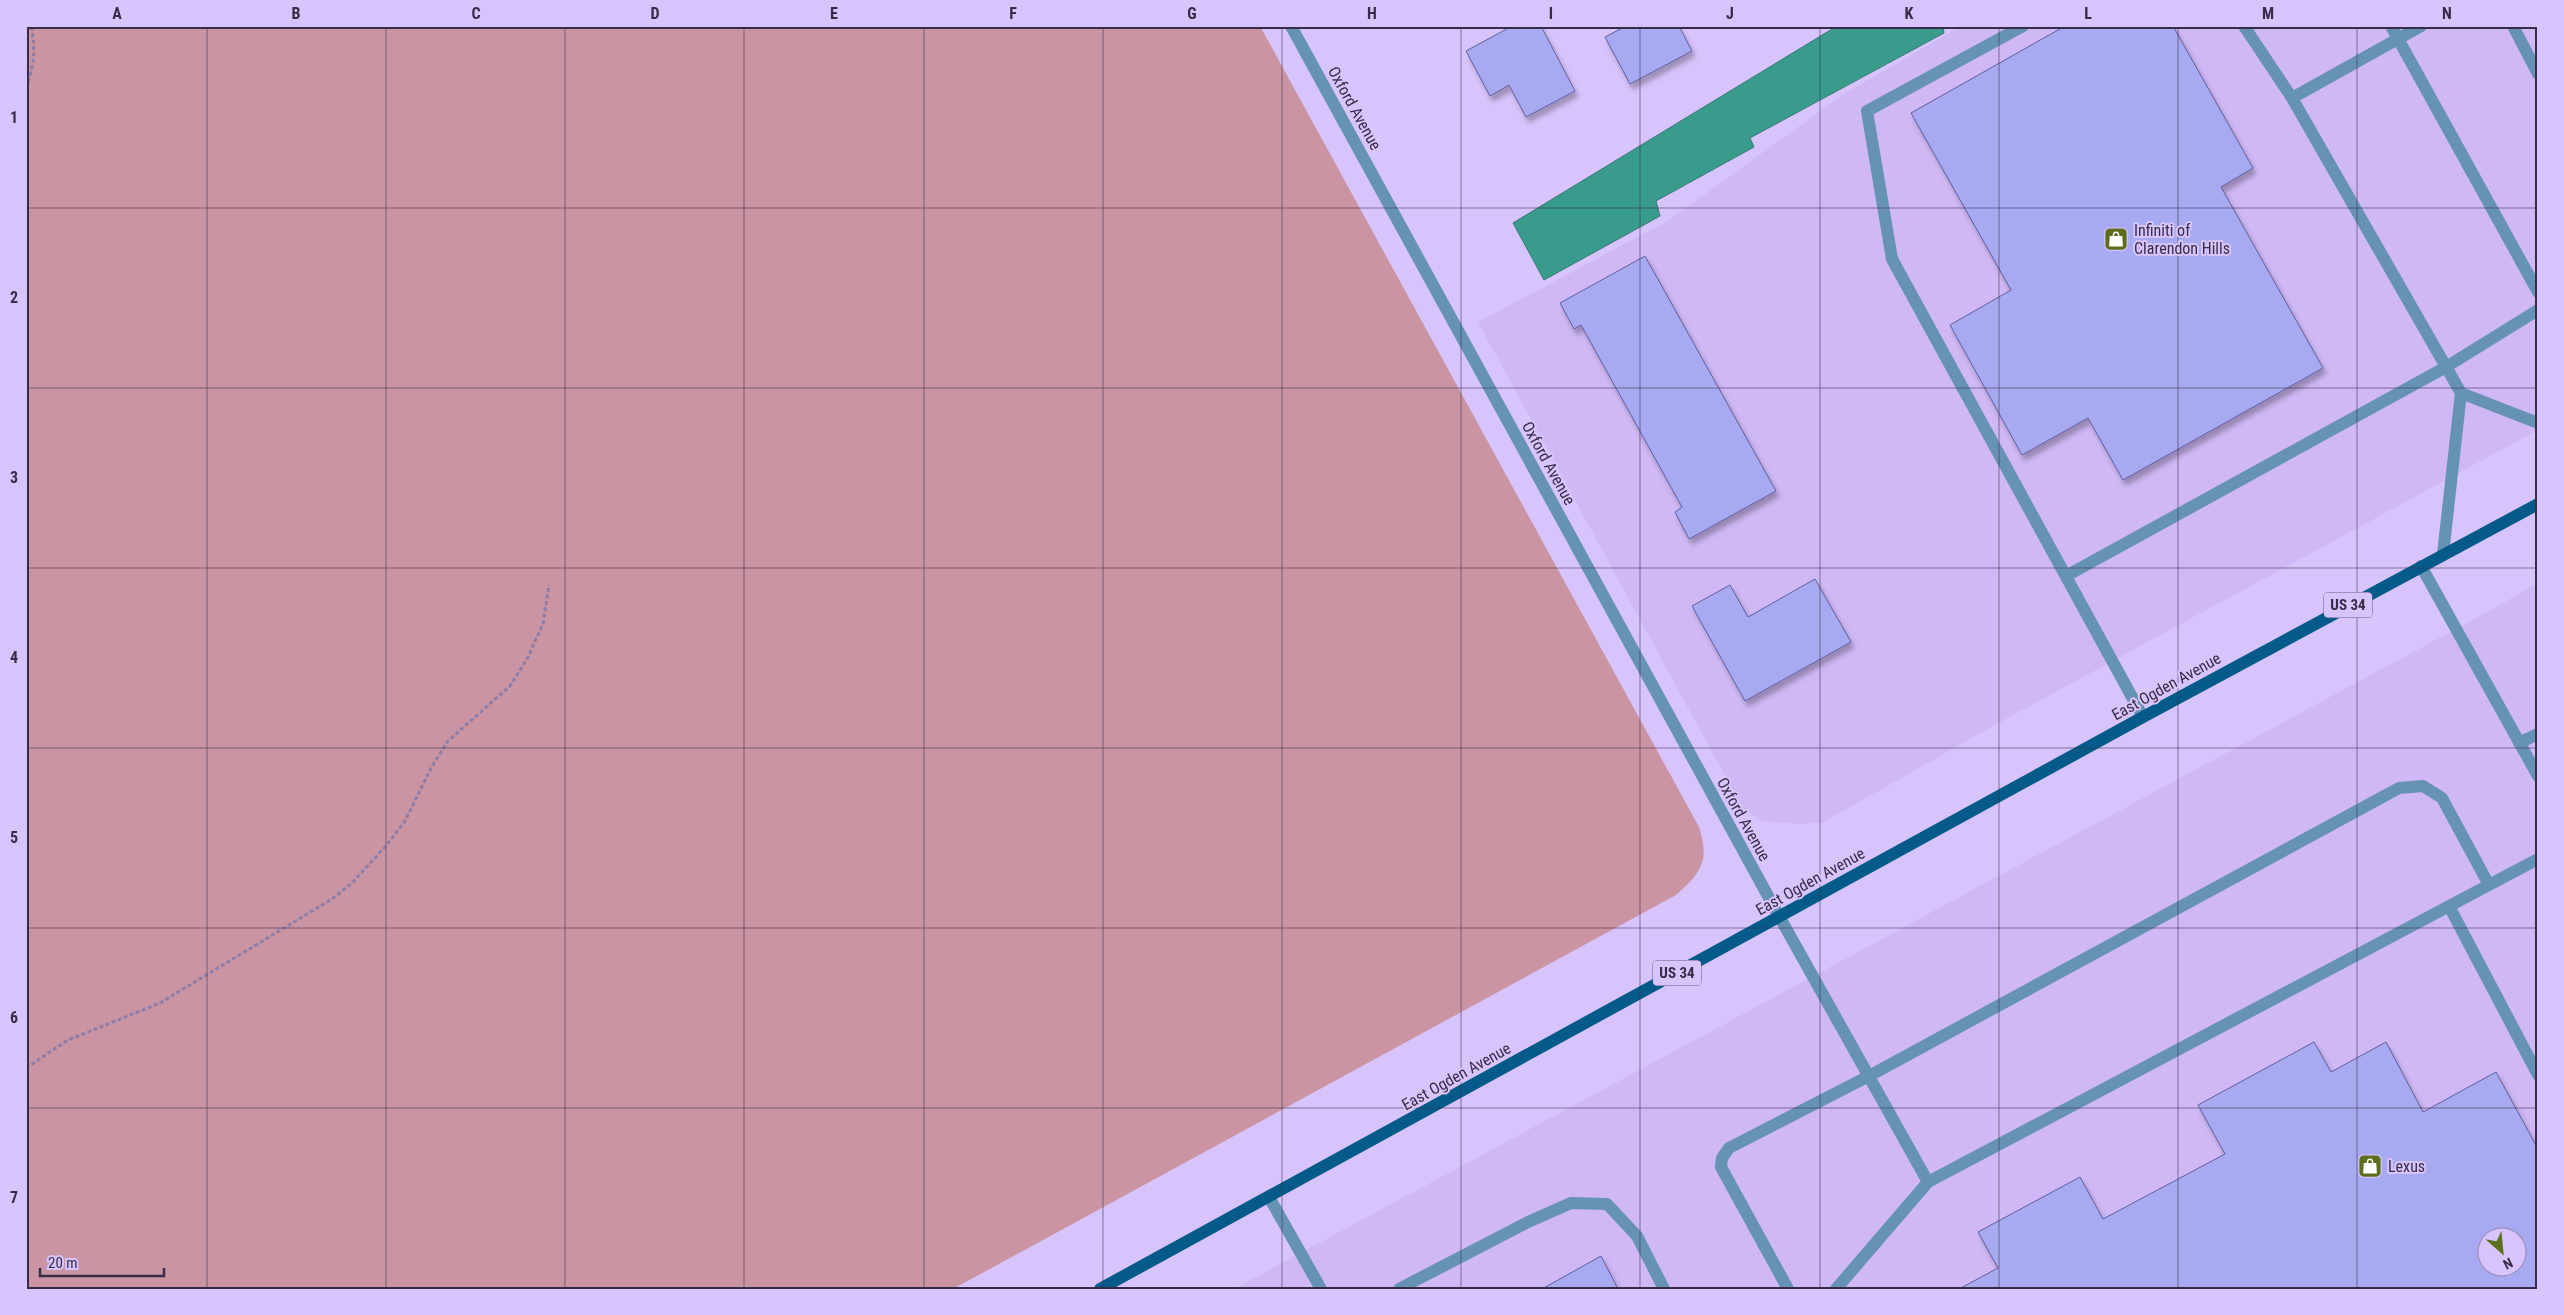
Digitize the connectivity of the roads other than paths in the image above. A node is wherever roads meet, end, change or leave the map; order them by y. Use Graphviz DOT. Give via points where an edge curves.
graph roads {
  1 [pos="1291,26"];
  2 [pos="2023,26"];
  3 [pos="2244,26"];
  4 [pos="2391,26"];
  5 [pos="2421,26"];
  6 [pos="2513,26"];
  7 [pos="2398,39"];
  8 [pos="2538,74"];
  9 [pos="2292,98"];
  10 [pos="2538,292"];
  11 [pos="2538,310"];
  12 [pos="2446,367"];
  13 [pos="2461,393"];
  14 [pos="2538,423"];
  15 [pos="2538,504"];
  16 [pos="2443,554"];
  17 [pos="2421,566"];
  18 [pos="2066,576"];
  19 [pos="2143,717"];
  20 [pos="2538,734"];
  21 [pos="2519,744"];
  22 [pos="2538,776"];
  23 [pos="2538,859"];
  24 [pos="2489,885"];
  25 [pos="2449,906"];
  26 [pos="1779,916"];
  27 [pos="2538,1075"];
  28 [pos="1869,1076"];
  29 [pos="1928,1182"];
  30 [pos="1269,1197"];
  31 [pos="1100,1289"];
  32 [pos="1321,1289"];
  33 [pos="1399,1289"];
  34 [pos="1664,1289"];
  35 [pos="1788,1289"];
  36 [pos="1836,1289"];
  1 -- 26 [label="street, Oxford Avenue"];
  2 -- 18 [label="street" via="1867,111 1892,259"];
  3 -- 9 [label="street"];
  4 -- 7 [label="street"];
  5 -- 7 [label="street"];
  6 -- 8 [label="street"];
  7 -- 9 [label="street"];
  7 -- 10 [label="street"];
  9 -- 12 [label="street"];
  11 -- 12 [label="street"];
  12 -- 13 [label="street"];
  12 -- 18 [label="street"];
  13 -- 14 [label="street"];
  13 -- 16 [label="street"];
  15 -- 16 [label="main road, East Ogden Avenue / US 34"];
  16 -- 17 [label="main road, East Ogden Avenue / US 34"];
  17 -- 19 [label="main road, East Ogden Avenue / US 34"];
  17 -- 21 [label="street"];
  18 -- 19 [label="street"];
  19 -- 26 [label="main road, East Ogden Avenue / US 34"];
  20 -- 21 [label="street"];
  21 -- 22 [label="street"];
  23 -- 24 [label="street"];
  24 -- 25 [label="street"];
  24 -- 28 [label="street" via="2442,798 2423,786 2399,788"];
  25 -- 27 [label="street"];
  25 -- 29 [label="street"];
  26 -- 28 [label="street, Oxford Avenue"];
  26 -- 30 [label="main road, East Ogden Avenue / US 34"];
  28 -- 29 [label="street, Oxford Avenue"];
  28 -- 35 [label="street" via="1729,1148 1722,1158 1721,1167"];
  29 -- 36 [label="street"];
  30 -- 31 [label="main road, East Ogden Avenue / US 34"];
  30 -- 32 [label="street"];
  33 -- 34 [label="street" via="1571,1203 1607,1204 1637,1236"];
}
